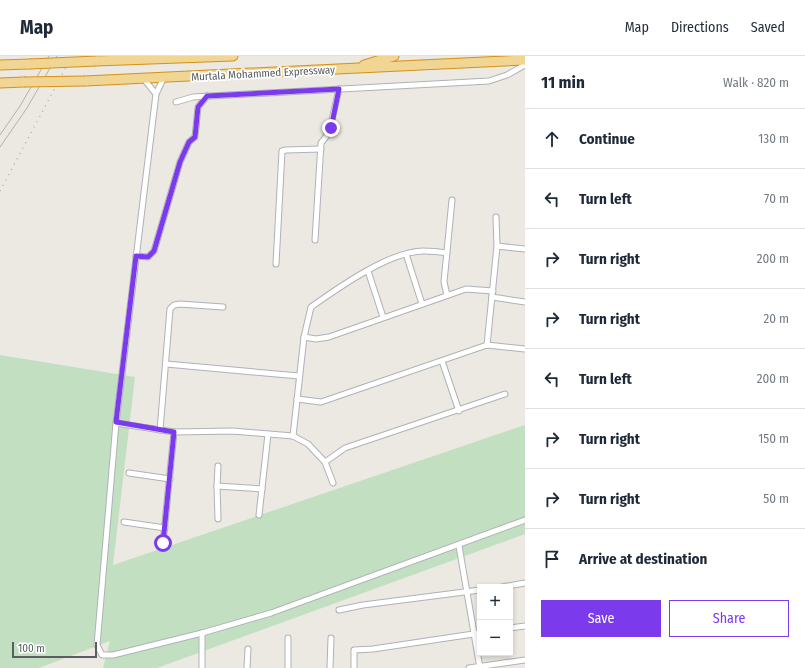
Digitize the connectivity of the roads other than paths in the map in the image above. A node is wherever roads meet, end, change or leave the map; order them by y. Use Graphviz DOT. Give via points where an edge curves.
graph roads {
  1 [pos="233,56"];
  2 [pos="394,56"];
  3 [pos="525,60"];
  4 [pos="0,65"];
  5 [pos="525,65"];
  6 [pos="351,69"];
  7 [pos="164,77"];
  8 [pos="143,78"];
  9 [pos="0,83"];
  10 [pos="339,89"];
  11 [pos="156,94"];
  12 [pos="207,96"];
  13 [pos="176,102"];
  14 [pos="321,149"];
  15 [pos="452,200"];
  16 [pos="496,217"];
  17 [pos="315,240"];
  18 [pos="497,246"];
  19 [pos="525,249"];
  20 [pos="446,253"];
  21 [pos="406,254"];
  22 [pos="136,256"];
  23 [pos="276,264"];
  24 [pos="368,271"];
  25 [pos="493,291"];
  26 [pos="447,295"];
  27 [pos="492,297"];
  28 [pos="525,302"];
  29 [pos="422,304"];
  30 [pos="223,307"];
  31 [pos="382,317"];
  32 [pos="304,337"];
  33 [pos="487,345"];
  34 [pos="525,349"];
  35 [pos="442,361"];
  36 [pos="166,364"];
  37 [pos="299,376"];
  38 [pos="505,394"];
  39 [pos="297,399"];
  40 [pos="459,410"];
  41 [pos="116,422"];
  42 [pos="160,430"];
  43 [pos="174,432"];
  44 [pos="268,434"];
  45 [pos="293,436"];
  46 [pos="325,462"];
  47 [pos="218,466"];
  48 [pos="129,474"];
  49 [pos="170,479"];
  50 [pos="333,483"];
  51 [pos="217,486"];
  52 [pos="262,489"];
  53 [pos="259,515"];
  54 [pos="218,519"];
  55 [pos="525,520"];
  56 [pos="124,522"];
  57 [pos="165,528"];
  58 [pos="163,543"];
  59 [pos="459,546"];
  60 [pos="525,583"];
  61 [pos="513,585"];
  62 [pos="477,590"];
  63 [pos="468,592"];
  64 [pos="339,610"];
  65 [pos="525,626"];
  66 [pos="513,628"];
  67 [pos="477,629"];
  68 [pos="202,633"];
  69 [pos="477,633"];
  70 [pos="288,638"];
  71 [pos="330,638"];
  72 [pos="248,650"];
  73 [pos="479,656"];
  74 [pos="525,660"];
  75 [pos="480,667"];
  76 [pos="202,668"];
  77 [pos="247,668"];
  78 [pos="288,668"];
  79 [pos="330,668"];
  80 [pos="354,668"];
  81 [pos="469,668"];
  1 -- 4 [label="highway, Murtala Mohammed Expressway, bridge"];
  2 -- 6 [label="highway"];
  3 -- 6 [label="highway, Murtala Mohammed Expressway"];
  5 -- 10 [label="street" via="489,81"];
  6 -- 7 [label="highway, Murtala Mohammed Expressway"];
  7 -- 8 [label="highway, Murtala Mohammed Expressway"];
  7 -- 11 [label="street"];
  8 -- 9 [label="highway, Murtala Mohammed Expressway, bridge"];
  8 -- 11 [label="street"];
  10 -- 12 [label="street"];
  10 -- 14 [label="street" via="330,133 321,143"];
  11 -- 22 [label="street"];
  12 -- 13 [label="street" via="185,98"];
  12 -- 22 [label="street" via="198,107 195,137 189,142 180,162 154,251 148,257"];
  14 -- 17 [label="street"];
  14 -- 23 [label="street" via="282,151"];
  15 -- 20 [label="street"];
  16 -- 18 [label="street"];
  18 -- 19 [label="street"];
  18 -- 25 [label="street"];
  20 -- 21 [label="street" via="424,251"];
  20 -- 26 [label="street" via="444,282"];
  21 -- 24 [label="street"];
  21 -- 29 [label="street"];
  22 -- 41 [label="street"];
  24 -- 31 [label="street"];
  24 -- 32 [label="street" via="311,307"];
  25 -- 26 [label="street" via="472,288"];
  25 -- 27 [label="street"];
  26 -- 29 [label="street"];
  27 -- 28 [label="street"];
  27 -- 33 [label="street"];
  29 -- 31 [label="street"];
  30 -- 36 [label="street" via="174,305 170,309"];
  31 -- 32 [label="street" via="328,337"];
  32 -- 37 [label="street"];
  33 -- 34 [label="street"];
  33 -- 35 [label="street"];
  35 -- 39 [label="street" via="321,402"];
  35 -- 40 [label="street"];
  36 -- 37 [label="street"];
  36 -- 42 [label="street"];
  37 -- 39 [label="street"];
  38 -- 40 [label="street"];
  39 -- 45 [label="street"];
  40 -- 46 [label="street" via="344,448"];
  41 -- 42 [label="street"];
  41 -- 68 [label="street" via="98,650 106,657"];
  42 -- 43 [label="street"];
  43 -- 44 [label="street" via="233,431"];
  43 -- 49 [label="street"];
  44 -- 45 [label="street"];
  44 -- 52 [label="street"];
  45 -- 46 [label="street" via="308,444"];
  46 -- 50 [label="street"];
  47 -- 51 [label="street"];
  48 -- 49 [label="street"];
  49 -- 57 [label="street"];
  51 -- 52 [label="street"];
  51 -- 54 [label="street"];
  52 -- 53 [label="street"];
  55 -- 59 [label="street"];
  56 -- 57 [label="street"];
  57 -- 58 [label="street"];
  59 -- 63 [label="street"];
  59 -- 68 [label="street" via="271,613"];
  60 -- 61 [label="street"];
  62 -- 63 [label="street"];
  63 -- 64 [label="street" via="363,604"];
  63 -- 67 [label="street"];
  65 -- 66 [label="street"];
  68 -- 76 [label="street"];
  69 -- 80 [label="street" via="354,650"];
  70 -- 78 [label="street"];
  71 -- 79 [label="street"];
  72 -- 77 [label="street"];
  73 -- 75 [label="street"];
  74 -- 75 [label="street"];
  75 -- 81 [label="street"];
}
